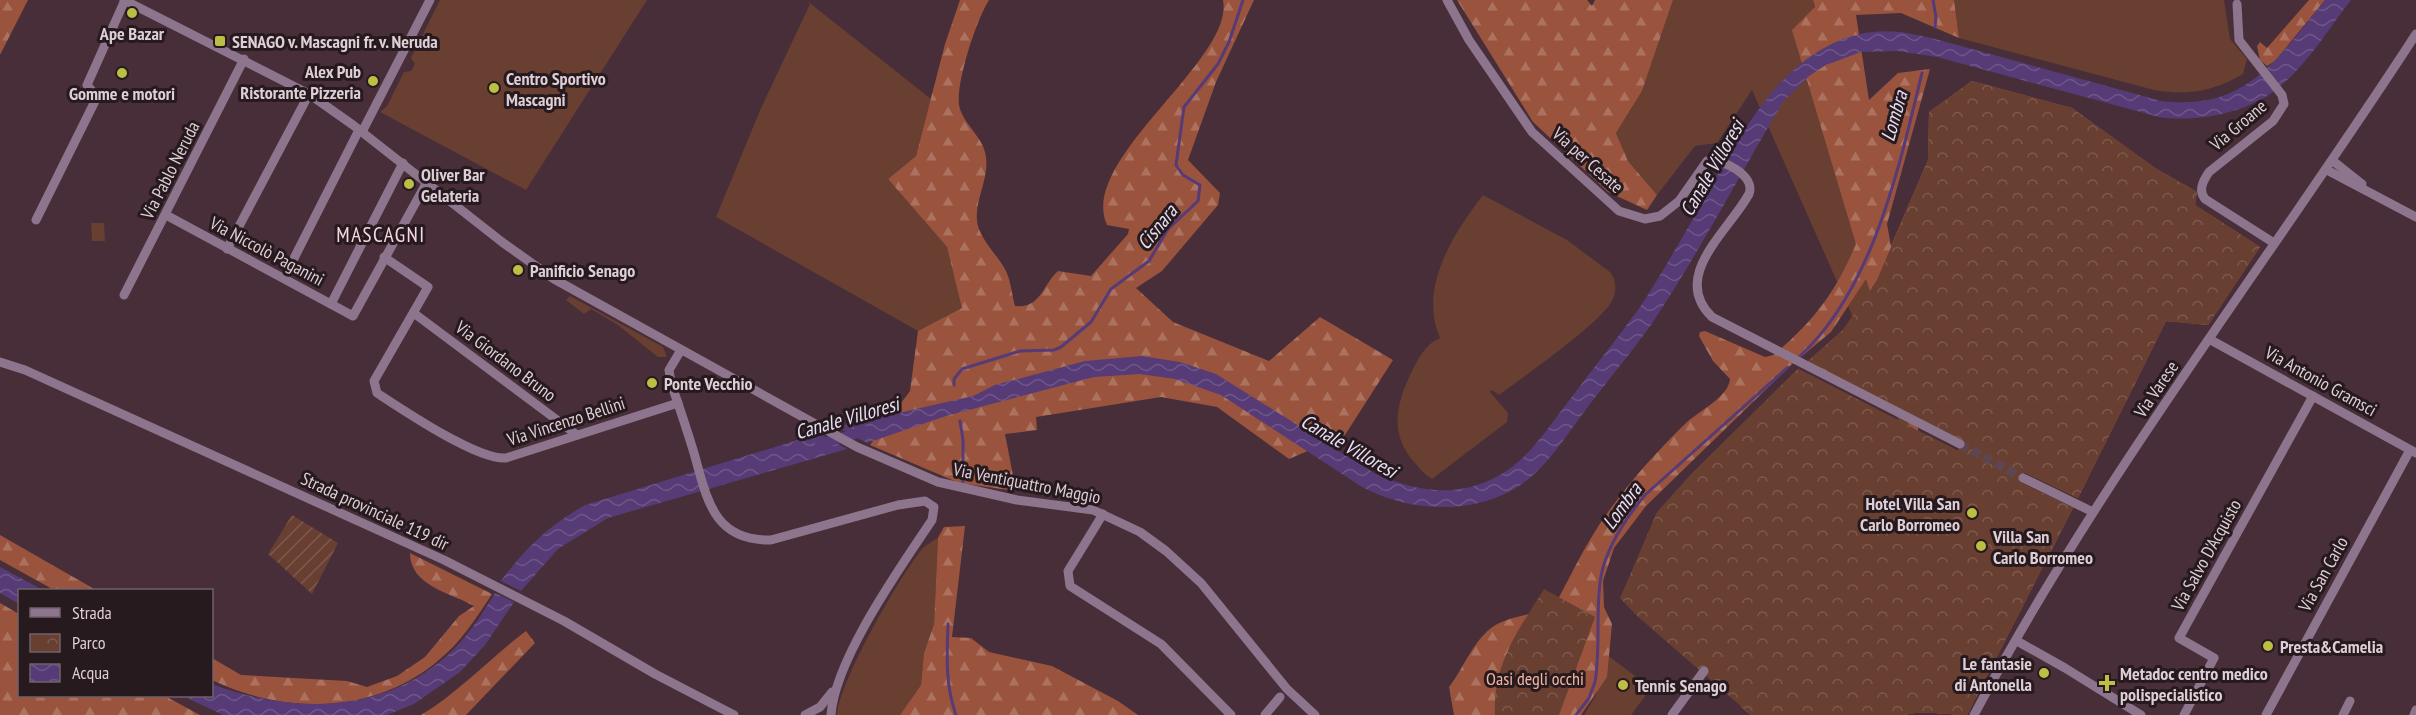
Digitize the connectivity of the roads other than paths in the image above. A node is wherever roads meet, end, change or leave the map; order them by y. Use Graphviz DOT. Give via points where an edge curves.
graph roads {
  1 [pos="124,0"];
  2 [pos="430,0"];
  3 [pos="1447,0"];
  4 [pos="2237,4"];
  5 [pos="2416,34"];
  6 [pos="244,59"];
  7 [pos="309,94"];
  8 [pos="361,131"];
  9 [pos="2333,161"];
  10 [pos="403,163"];
  11 [pos="2327,170"];
  12 [pos="427,182"];
  13 [pos="2374,193"];
  14 [pos="166,215"];
  15 [pos="2416,217"];
  16 [pos="36,220"];
  17 [pos="2274,243"];
  18 [pos="227,249"];
  19 [pos="384,257"];
  20 [pos="284,278"];
  21 [pos="124,295"];
  22 [pos="331,304"];
  23 [pos="415,314"];
  24 [pos="2209,339"];
  25 [pos="681,350"];
  26 [pos="0,362"];
  27 [pos="2313,396"];
  28 [pos="678,404"];
  29 [pos="577,435"];
  30 [pos="1960,444"];
  31 [pos="2413,452"];
  32 [pos="2023,478"];
  33 [pos="2093,512"];
  34 [pos="1103,514"];
  35 [pos="2017,641"];
  36 [pos="1704,671"];
  37 [pos="837,685"];
  38 [pos="1280,697"];
  39 [pos="1983,701"];
  40 [pos="2350,701"];
  41 [pos="2416,711"];
  42 [pos="730,714"];
  43 [pos="805,715"];
  44 [pos="831,715"];
  45 [pos="1231,715"];
  46 [pos="1265,715"];
  47 [pos="1315,715"];
  48 [pos="1672,715"];
  49 [pos="1974,715"];
  50 [pos="1985,715"];
  51 [pos="2141,715"];
  52 [pos="2184,715"];
  53 [pos="2266,715"];
  54 [pos="2343,715"];
  55 [pos="2414,715"];
  1 -- 6 [label="street, Via Ventiquattro Maggio"];
  1 -- 16 [label="street" via="87,85 97,97"];
  2 -- 8 [label="street"];
  3 -- 30 [label="street, Via per Cesate" via="1469,40 1532,132 1619,211 1645,219 1660,216 1680,201 1704,163 1713,160 1745,176 1751,186 1749,195 1696,275 1698,298 1707,312 1721,324"];
  4 -- 17 [label="street, Via Groane" via="2238,38 2284,104 2277,117 2218,164 2205,178 2201,190 2205,199"];
  5 -- 9 [label="street, Via Varese"];
  6 -- 7 [label="street, Via Ventiquattro Maggio"];
  6 -- 14 [label="street, Via Pablo Neruda"];
  7 -- 8 [label="street, Via Ventiquattro Maggio"];
  7 -- 18 [label="street"];
  8 -- 10 [label="street, Via Ventiquattro Maggio"];
  8 -- 20 [label="street"];
  9 -- 11 [label="street, Via Varese"];
  9 -- 13 [label="street"];
  10 -- 12 [label="street, Via Ventiquattro Maggio"];
  10 -- 22 [label="street"];
  11 -- 13 [label="street"];
  11 -- 17 [label="street, Via Varese"];
  12 -- 19 [label="street"];
  12 -- 25 [label="street, Via Ventiquattro Maggio" via="537,267"];
  13 -- 15 [label="street"];
  14 -- 18 [label="street, Via Niccolò Paganini"];
  14 -- 21 [label="street, Via Pablo Neruda"];
  17 -- 24 [label="street, Via Varese"];
  18 -- 20 [label="street, Via Niccolò Paganini"];
  19 -- 22 [label="street, Via Niccolò Paganini" via="353,316"];
  19 -- 23 [label="street" via="428,287"];
  20 -- 22 [label="street, Via Niccolò Paganini"];
  23 -- 29 [label="street, Via Giordano Bruno"];
  23 -- 29 [label="street, Via Vincenzo Bellini" via="374,381 377,393 422,422 499,459"];
  24 -- 27 [label="street, Via Antonio Gramsci"];
  24 -- 33 [label="street, Via Varese"];
  25 -- 28 [label="street" via="669,370"];
  25 -- 34 [label="street, Via Ventiquattro Maggio" via="857,447 918,475 957,488"];
  26 -- 42 [label="street, Strada provinciale 119 dir" via="483,580"];
  27 -- 31 [label="street, Via Antonio Gramsci"];
  27 -- 52 [label="street, Via Salvo D'Acquisto" via="2179,639 2214,658"];
  28 -- 29 [label="street, Via Vincenzo Bellini"];
  28 -- 37 [label="street" via="711,508 724,525 742,536 761,540 781,538 898,505 925,501 934,507 932,520 880,600"];
  31 -- 53 [label="street, Via San Carlo"];
  32 -- 33 [label="street"];
  33 -- 35 [label="street, Via Varese"];
  34 -- 45 [label="street" via="1068,571 1070,586 1161,644"];
  34 -- 47 [label="street, Via Ventiquattro Maggio" via="1140,532 1184,567 1293,697"];
  35 -- 39 [label="street, Via Varese"];
  35 -- 51 [label="street"];
  36 -- 48 [label="street"];
  37 -- 43 [label="street" via="820,707"];
  37 -- 44 [label="street"];
  38 -- 46 [label="street"];
  39 -- 49 [label="street, Via Varese"];
  39 -- 50 [label="street"];
  40 -- 54 [label="street"];
  41 -- 55 [label="street"];
}
